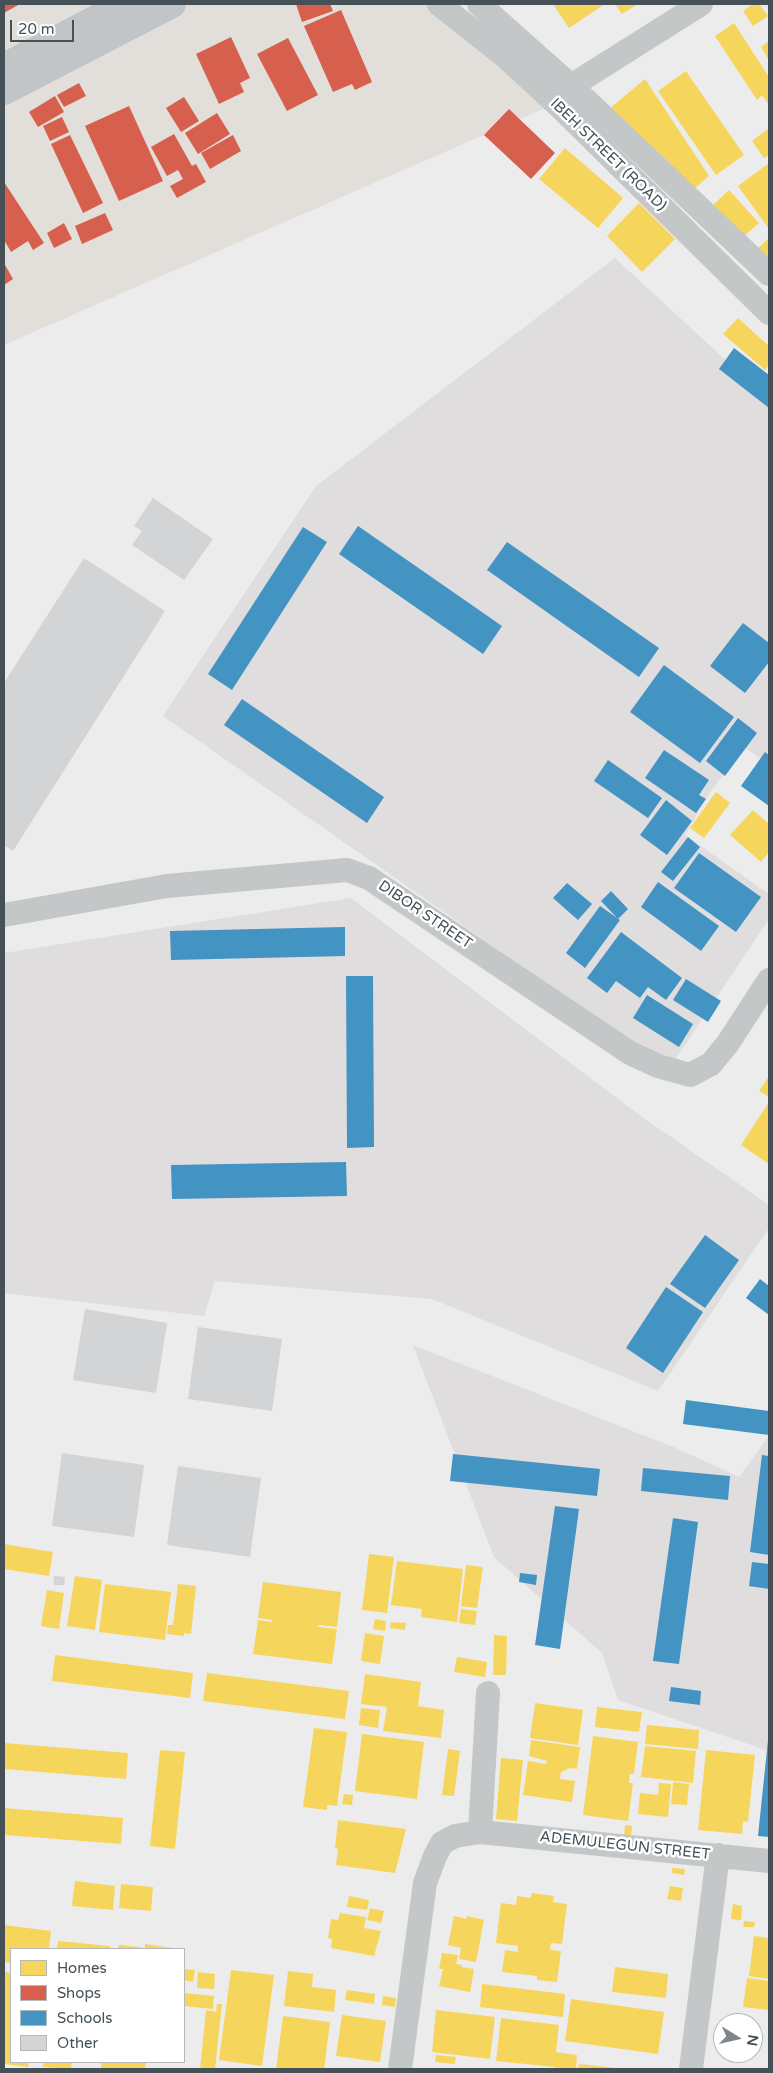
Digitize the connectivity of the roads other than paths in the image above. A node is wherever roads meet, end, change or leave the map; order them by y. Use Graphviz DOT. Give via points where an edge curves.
graph roads {
  1 [pos="125,4"];
  2 [pos="439,4"];
  3 [pos="479,4"];
  4 [pos="701,4"];
  5 [pos="167,5"];
  6 [pos="4,67"];
  7 [pos="571,86"];
  8 [pos="4,91"];
  9 [pos="769,274"];
  10 [pos="769,313"];
  11 [pos="4,915"];
  12 [pos="769,980"];
  13 [pos="488,1692"];
  14 [pos="480,1832"];
  15 [pos="718,1855"];
  16 [pos="769,1861"];
  17 [pos="400,2069"];
  18 [pos="691,2069"];
  1 -- 6 [label="main road"];
  2 -- 10 [label="street, IBEH STREET (ROAD)" via="506,57 562,109"];
  3 -- 7 [label="street, IBEH STREET (ROAD)"];
  4 -- 7 [label="street"];
  5 -- 8 [label="main road"];
  7 -- 9 [label="street, IBEH STREET (ROAD)"];
  11 -- 12 [label="street, DIBOR STREET" via="167,886 347,870 369,878 630,1053 658,1066 690,1075 711,1064"];
  13 -- 14 [label="street"];
  14 -- 15 [label="street, ADEMULEGUN STREET"];
  14 -- 17 [label="street, ADEMULEGUN STREET" via="455,1836 442,1843 425,1883"];
  15 -- 16 [label="street, ADEMULEGUN STREET"];
  15 -- 18 [label="street"];
}
